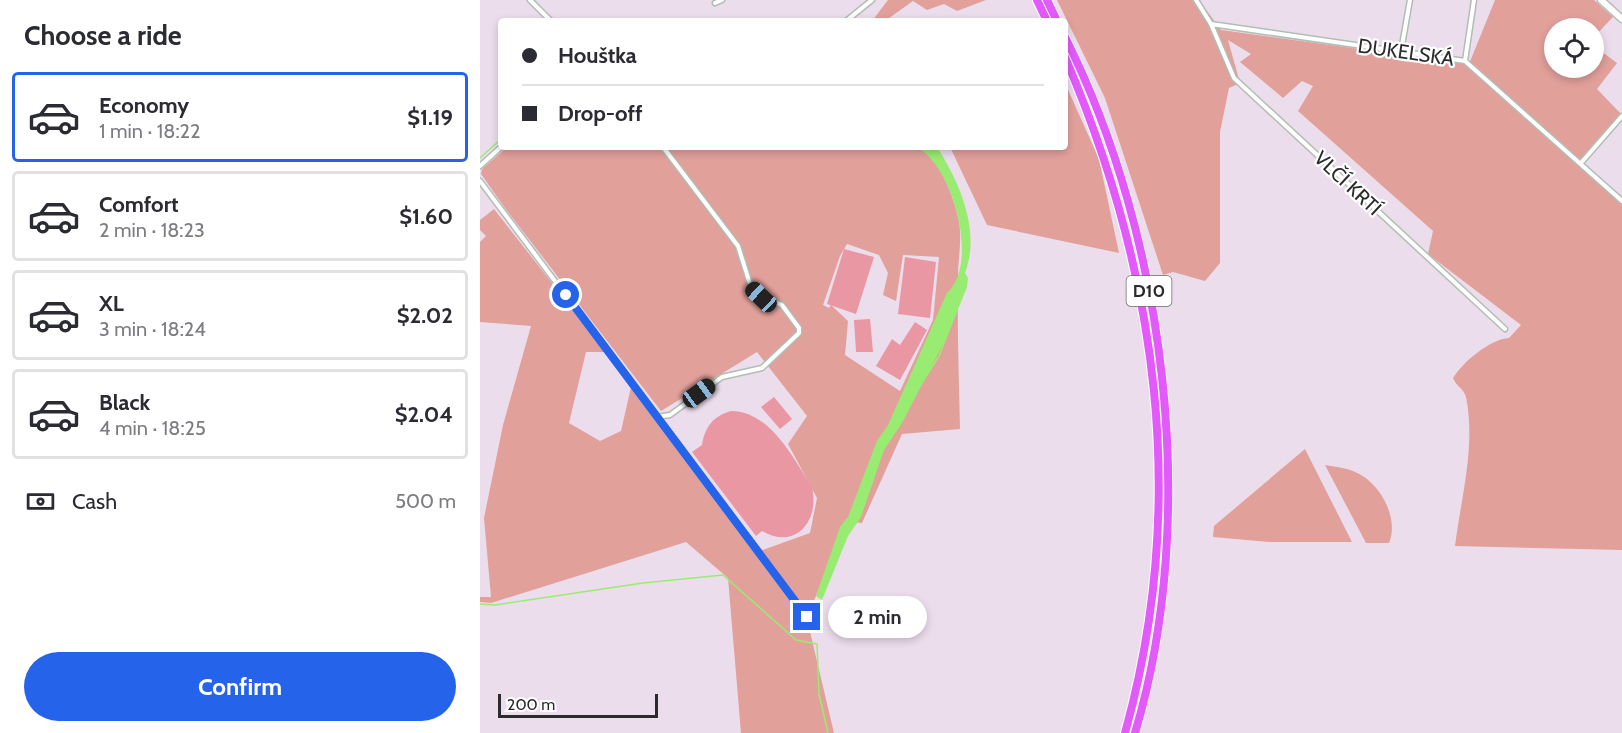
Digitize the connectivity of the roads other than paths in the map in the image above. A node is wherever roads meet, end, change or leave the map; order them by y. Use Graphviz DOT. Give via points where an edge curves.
graph roads {
  1 [pos="530,0"];
  2 [pos="722,0"];
  3 [pos="872,0"];
  4 [pos="1037,0"];
  5 [pos="1047,0"];
  6 [pos="1196,0"];
  7 [pos="1410,0"];
  8 [pos="1474,0"];
  9 [pos="1601,0"];
  10 [pos="715,3"];
  11 [pos="548,18"];
  12 [pos="850,18"];
  13 [pos="1046,18"];
  14 [pos="1056,18"];
  15 [pos="1622,19"];
  16 [pos="1211,24"];
  17 [pos="1068,44"];
  18 [pos="1401,51"];
  19 [pos="1465,61"];
  20 [pos="1068,64"];
  21 [pos="1622,116"];
  22 [pos="498,150"];
  23 [pos="665,150"];
  24 [pos="1581,163"];
  25 [pos="480,166"];
  26 [pos="480,181"];
  27 [pos="1622,201"];
  28 [pos="1504,329"];
  29 [pos="656,417"];
  30 [pos="807,617"];
  31 [pos="1125,733"];
  32 [pos="1135,733"];
  1 -- 11 [label="street"];
  2 -- 10 [label="street"];
  3 -- 12 [label="street"];
  4 -- 13 [label="highway"];
  5 -- 14 [label="highway"];
  6 -- 16 [label="street, VLČÍ KRTÍ"];
  7 -- 18 [label="street"];
  8 -- 19 [label="street"];
  9 -- 15 [label="street"];
  16 -- 18 [label="street, DUKELSKÁ"];
  16 -- 28 [label="street, VLČÍ KRTÍ" via="1234,78"];
  17 -- 32 [label="highway, D10" via="1115,158 1135,226 1149,287 1164,397 1164,560 1149,673"];
  18 -- 19 [label="street, DUKELSKÁ"];
  19 -- 24 [label="street, DUKELSKÁ"];
  20 -- 31 [label="highway, D10" via="1117,194 1144,310 1155,396 1155,559 1142,663"];
  21 -- 24 [label="street"];
  22 -- 25 [label="street"];
  23 -- 29 [label="street" via="738,246 749,284 761,297 782,305 799,328 797,338 762,368 722,377 670,415"];
  24 -- 27 [label="street, DUKELSKÁ"];
  26 -- 29 [label="street"];
  29 -- 30 [label="street"];
}
